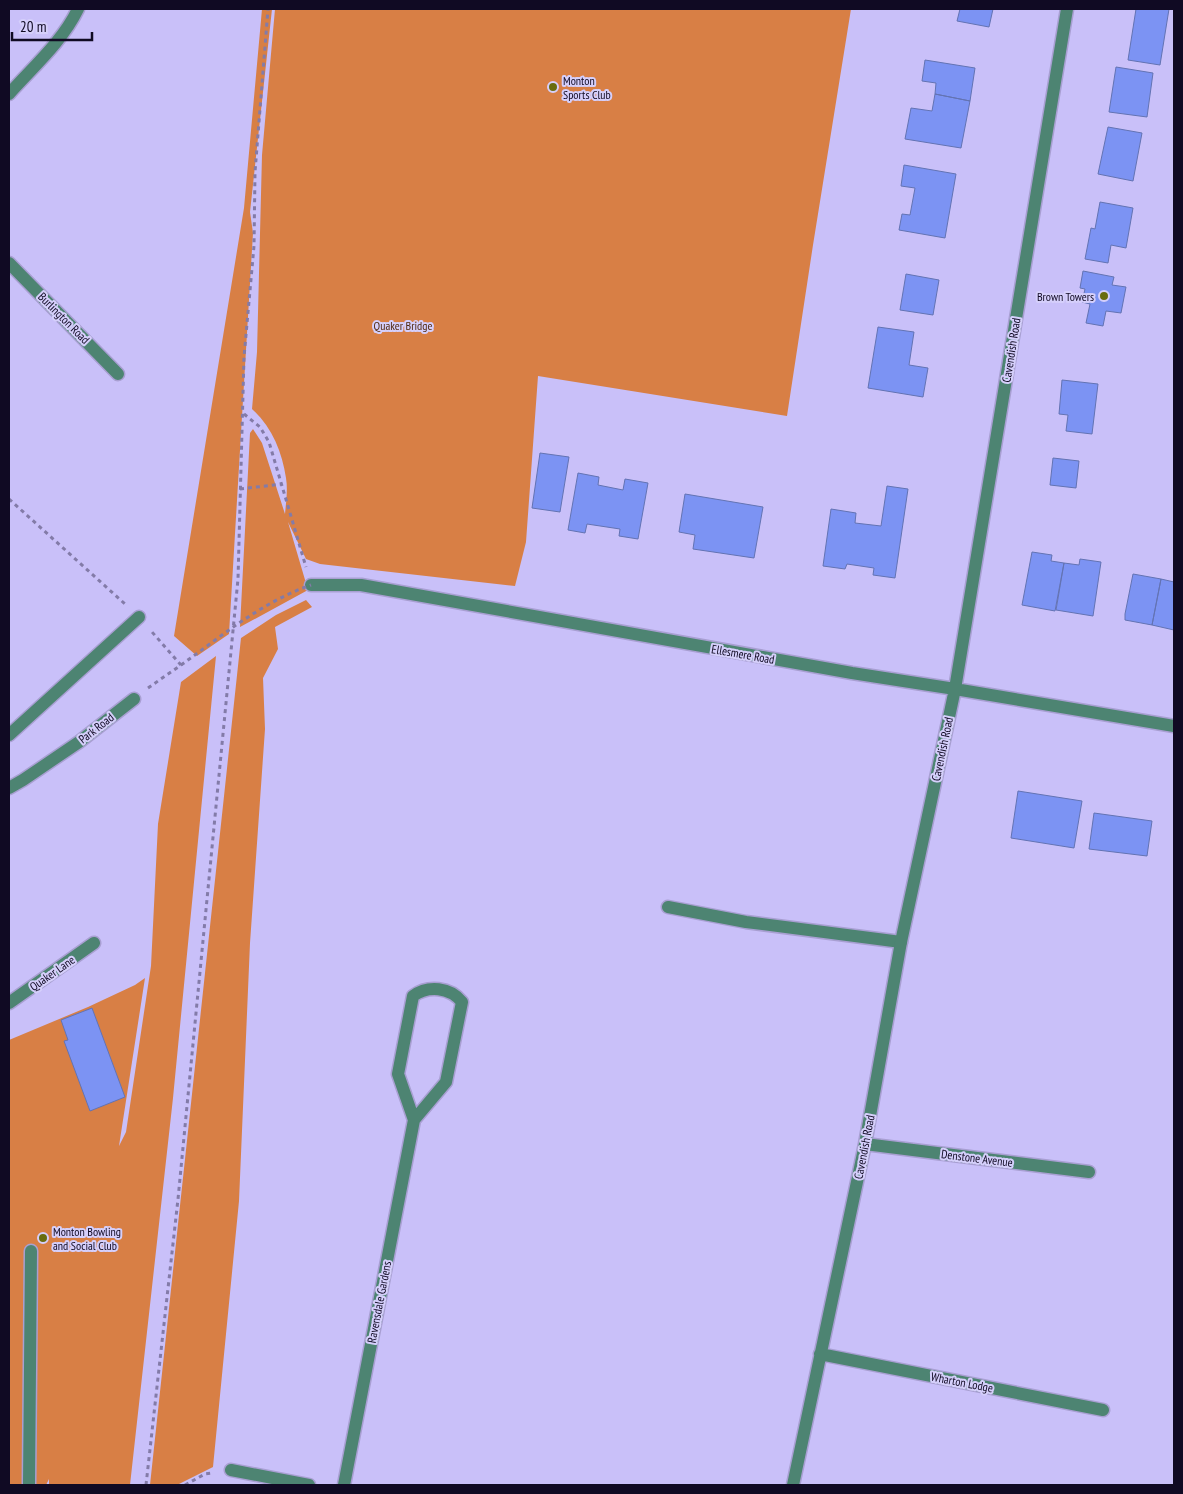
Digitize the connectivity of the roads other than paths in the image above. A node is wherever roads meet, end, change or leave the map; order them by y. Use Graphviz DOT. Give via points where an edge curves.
graph roads {
  1 [pos="78,9"];
  2 [pos="1067,9"];
  3 [pos="9,94"];
  4 [pos="9,263"];
  5 [pos="118,374"];
  6 [pos="310,580"];
  7 [pos="139,616"];
  8 [pos="955,689"];
  9 [pos="134,698"];
  10 [pos="1174,726"];
  11 [pos="9,735"];
  12 [pos="9,788"];
  13 [pos="668,908"];
  14 [pos="901,942"];
  15 [pos="94,943"];
  16 [pos="9,1003"];
  17 [pos="414,1120"];
  18 [pos="865,1144"];
  19 [pos="1089,1172"];
  20 [pos="31,1251"];
  21 [pos="820,1354"];
  22 [pos="1103,1410"];
  23 [pos="231,1470"];
  24 [pos="29,1485"];
  25 [pos="308,1485"];
  26 [pos="344,1485"];
  27 [pos="793,1485"];
  1 -- 3 [label="street" via="61,37"];
  2 -- 8 [label="street, Cavendish Road"];
  4 -- 5 [label="street, Burlington Road"];
  6 -- 8 [label="street, Ellesmere Road" via="361,585"];
  7 -- 11 [label="street"];
  8 -- 10 [label="street, Ellesmere Road"];
  8 -- 14 [label="street, Cavendish Road"];
  9 -- 12 [label="street, Park Road" via="79,742"];
  13 -- 14 [label="street" via="746,922"];
  14 -- 18 [label="street, Cavendish Road"];
  15 -- 16 [label="street, Quaker Lane"];
  17 -- 17 [label="street, Ravensdale Gardens" via="398,1074 409,1015 413,996 422,989 439,989 456,994 462,1002 446,1082"];
  17 -- 26 [label="street, Ravensdale Gardens"];
  18 -- 19 [label="street, Denstone Avenue"];
  18 -- 21 [label="street, Cavendish Road"];
  20 -- 24 [label="street"];
  21 -- 22 [label="street, Wharton Lodge"];
  21 -- 27 [label="street, Cavendish Road"];
  23 -- 25 [label="street"];
}
